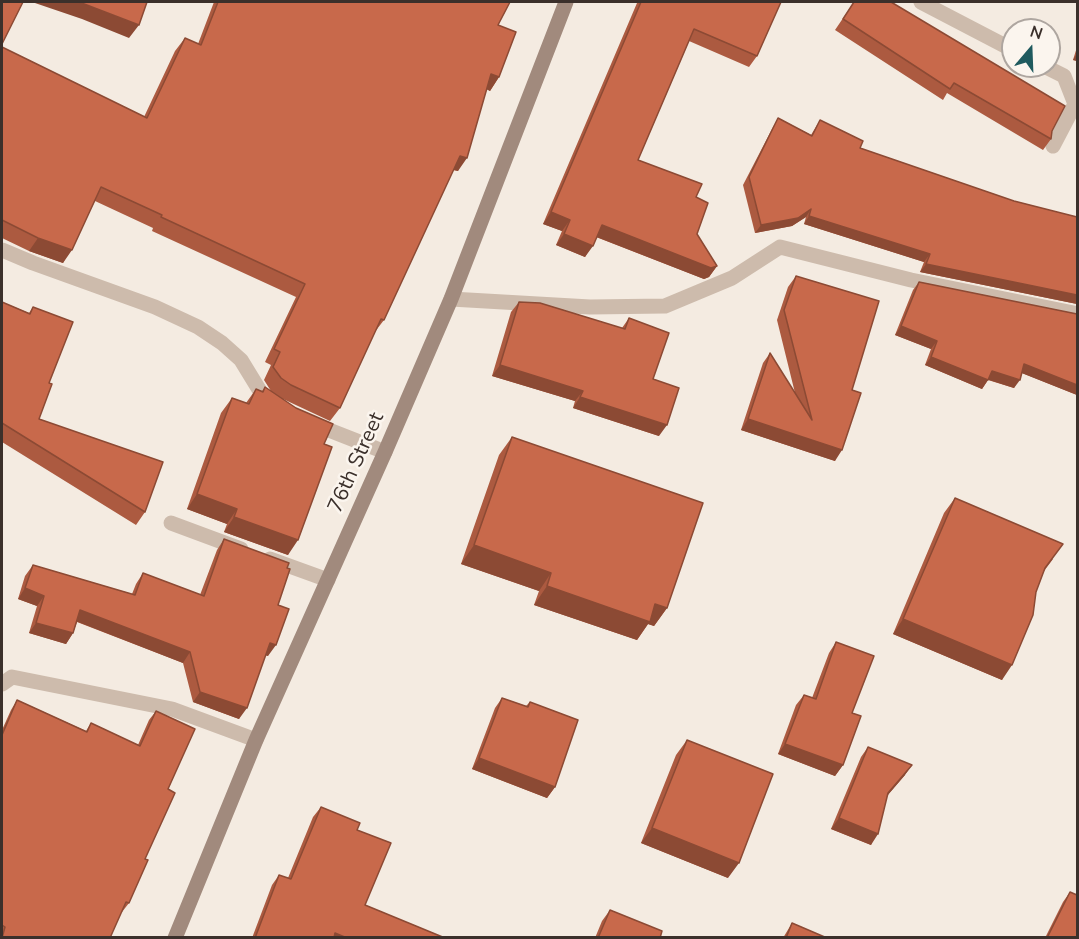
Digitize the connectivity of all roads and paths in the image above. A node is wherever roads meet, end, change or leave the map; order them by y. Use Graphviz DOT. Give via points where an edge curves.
graph roads {
  1 [pos="566,2"];
  2 [pos="921,2"];
  3 [pos="1001,44"];
  4 [pos="1061,74"];
  5 [pos="1053,147"];
  6 [pos="2,250"];
  7 [pos="451,299"];
  8 [pos="1077,314"];
  9 [pos="385,452"];
  10 [pos="171,523"];
  11 [pos="328,580"];
  12 [pos="2,684"];
  13 [pos="256,740"];
  14 [pos="175,938"];
  1 -- 7 [label="street, 76th Street"];
  2 -- 3 [label="street"];
  4 -- 5 [label="street" via="1075,104"];
  6 -- 9 [label="street" via="198,327 241,360 263,396 290,415"];
  7 -- 8 [label="street" via="590,307 664,306 732,278 780,247 912,280"];
  7 -- 9 [label="street, 76th Street"];
  9 -- 11 [label="street, 76th Street"];
  10 -- 11 [label="street"];
  11 -- 13 [label="street, 76th Street"];
  12 -- 13 [label="street" via="12,676 172,709"];
  13 -- 14 [label="street, 76th Street"];
}
